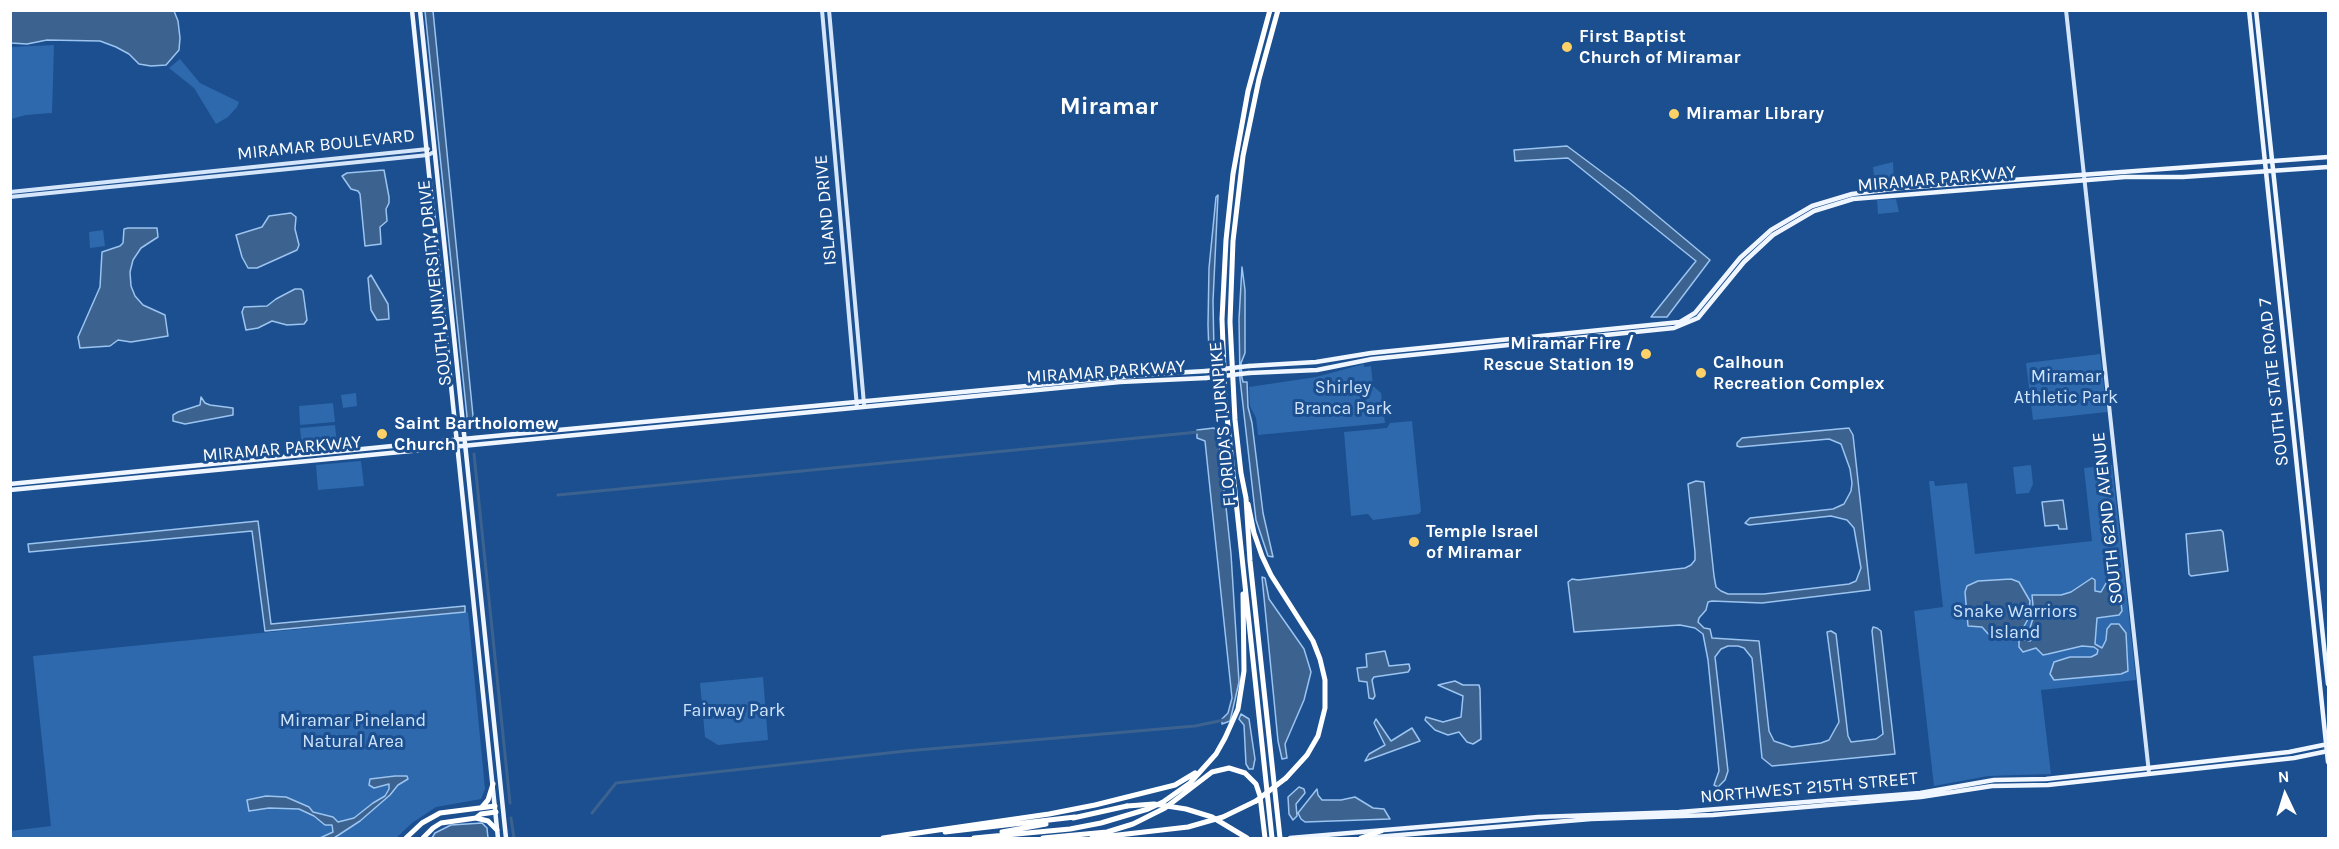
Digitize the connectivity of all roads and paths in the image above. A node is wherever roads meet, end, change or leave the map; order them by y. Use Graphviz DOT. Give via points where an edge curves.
graph roads {
  1 [pos="412,10"];
  2 [pos="420,10"];
  3 [pos="822,10"];
  4 [pos="829,10"];
  5 [pos="1270,10"];
  6 [pos="1278,10"];
  7 [pos="2066,10"];
  8 [pos="2249,10"];
  9 [pos="2256,10"];
  10 [pos="427,148"];
  11 [pos="434,152"];
  12 [pos="428,155"];
  13 [pos="2328,156"];
  14 [pos="2273,161"];
  15 [pos="2264,162"];
  16 [pos="2328,167"];
  17 [pos="2274,170"];
  18 [pos="2265,171"];
  19 [pos="2085,177"];
  20 [pos="1986,182"];
  21 [pos="1966,189"];
  22 [pos="10,192"];
  23 [pos="10,197"];
  24 [pos="2277,276"];
  25 [pos="440,281"];
  26 [pos="2286,287"];
  27 [pos="448,289"];
  28 [pos="2278,291"];
  29 [pos="2287,300"];
  30 [pos="2290,399"];
  31 [pos="864,404"];
  32 [pos="857,405"];
  33 [pos="2299,409"];
  34 [pos="2291,413"];
  35 [pos="2300,423"];
  36 [pos="466,439"];
  37 [pos="457,440"];
  38 [pos="395,446"];
  39 [pos="458,446"];
  40 [pos="466,446"];
  41 [pos="370,448"];
  42 [pos="347,451"];
  43 [pos="390,453"];
  44 [pos="366,455"];
  45 [pos="342,457"];
  46 [pos="10,484"];
  47 [pos="10,490"];
  48 [pos="1246,498"];
  49 [pos="1243,568"];
  50 [pos="2311,594"];
  51 [pos="2320,606"];
  52 [pos="2312,607"];
  53 [pos="2321,619"];
  54 [pos="2328,684"];
  55 [pos="1229,730"];
  56 [pos="2327,744"];
  57 [pos="2328,751"];
  58 [pos="2252,756"];
  59 [pos="2253,762"];
  60 [pos="2328,762"];
  61 [pos="2149,771"];
  62 [pos="493,784"];
  63 [pos="482,807"];
  64 [pos="503,808"];
  65 [pos="495,809"];
  66 [pos="1075,817"];
  67 [pos="476,818"];
  68 [pos="497,831"];
  69 [pos="1381,831"];
  70 [pos="406,838"];
  71 [pos="423,838"];
  72 [pos="498,838"];
  73 [pos="506,838"];
  74 [pos="881,838"];
  75 [pos="968,838"];
  76 [pos="974,838"];
  77 [pos="1043,838"];
  78 [pos="1092,838"];
  79 [pos="1247,838"];
  80 [pos="1265,838"];
  81 [pos="1272,838"];
  82 [pos="1280,838"];
  83 [pos="1291,838"];
  84 [pos="1363,838"];
  1 -- 10 [label="main road, SOUTH UNIVERSITY DRIVE"];
  2 -- 11 [label="main road, SOUTH UNIVERSITY DRIVE"];
  3 -- 32 [label="street, ISLAND DRIVE"];
  4 -- 31 [label="street, ISLAND DRIVE"];
  5 -- 49 [label="highway, FLORIDA'S TURNPIKE" via="1239,136 1223,278 1224,384"];
  6 -- 48 [label="highway, FLORIDA'S TURNPIKE" via="1246,138 1232,264 1232,385"];
  7 -- 19 [label="street, SOUTH 62ND AVENUE"];
  8 -- 15 [label="main road, SOUTH STATE ROAD 7"];
  9 -- 14 [label="main road, SOUTH STATE ROAD 7"];
  10 -- 11 [label="street, MIRAMAR BOULEVARD"];
  10 -- 12 [label="main road, SOUTH UNIVERSITY DRIVE"];
  10 -- 22 [label="street, MIRAMAR BOULEVARD"];
  11 -- 12 [label="street, MIRAMAR BOULEVARD"];
  11 -- 27 [label="main road, SOUTH UNIVERSITY DRIVE"];
  12 -- 23 [label="street, MIRAMAR BOULEVARD"];
  12 -- 25 [label="main road, SOUTH UNIVERSITY DRIVE"];
  13 -- 14 [label="main road, MIRAMAR PARKWAY"];
  14 -- 15 [label="main road, MIRAMAR PARKWAY"];
  14 -- 17 [label="main road, SOUTH STATE ROAD 7"];
  15 -- 18 [label="main road, SOUTH STATE ROAD 7"];
  15 -- 19 [label="main road, MIRAMAR PARKWAY"];
  16 -- 17 [label="main road, MIRAMAR PARKWAY"];
  17 -- 18 [label="main road, MIRAMAR PARKWAY"];
  17 -- 26 [label="main road, SOUTH STATE ROAD 7"];
  18 -- 19 [label="main road, MIRAMAR PARKWAY" via="2183,177"];
  18 -- 24 [label="main road, SOUTH STATE ROAD 7"];
  19 -- 20 [label="main road, MIRAMAR PARKWAY"];
  19 -- 21 [label="main road, MIRAMAR PARKWAY"];
  19 -- 61 [label="street, SOUTH 62ND AVENUE"];
  20 -- 21 [label="main road"];
  20 -- 31 [label="main road, MIRAMAR PARKWAY, bridge" via="1867,191 1812,206 1757,241 1695,313 1680,322 1371,353 1302,364"];
  21 -- 31 [label="main road, MIRAMAR PARKWAY, bridge" via="1868,197 1814,211 1760,246 1698,318 1674,328 1372,359 1317,370"];
  24 -- 26 [label="main road"];
  24 -- 28 [label="main road, SOUTH STATE ROAD 7"];
  25 -- 27 [label="main road"];
  25 -- 37 [label="main road, SOUTH UNIVERSITY DRIVE"];
  26 -- 29 [label="main road, SOUTH STATE ROAD 7"];
  27 -- 36 [label="main road, SOUTH UNIVERSITY DRIVE"];
  28 -- 29 [label="main road"];
  28 -- 30 [label="main road, SOUTH STATE ROAD 7"];
  29 -- 33 [label="main road, SOUTH STATE ROAD 7"];
  30 -- 33 [label="main road"];
  30 -- 34 [label="main road, SOUTH STATE ROAD 7"];
  31 -- 32 [label="main road, MIRAMAR PARKWAY"];
  32 -- 36 [label="main road, MIRAMAR PARKWAY"];
  32 -- 40 [label="main road, MIRAMAR PARKWAY"];
  33 -- 35 [label="main road, SOUTH STATE ROAD 7"];
  34 -- 35 [label="main road"];
  34 -- 50 [label="main road, SOUTH STATE ROAD 7"];
  35 -- 51 [label="main road, SOUTH STATE ROAD 7"];
  36 -- 37 [label="main road, MIRAMAR PARKWAY"];
  36 -- 40 [label="main road, SOUTH UNIVERSITY DRIVE"];
  37 -- 38 [label="main road, MIRAMAR PARKWAY"];
  37 -- 39 [label="main road, SOUTH UNIVERSITY DRIVE"];
  38 -- 41 [label="main road, MIRAMAR PARKWAY"];
  38 -- 43 [label="main road"];
  39 -- 40 [label="main road, MIRAMAR PARKWAY"];
  39 -- 43 [label="main road, MIRAMAR PARKWAY"];
  39 -- 62 [label="main road, SOUTH UNIVERSITY DRIVE"];
  40 -- 64 [label="main road, SOUTH UNIVERSITY DRIVE"];
  41 -- 42 [label="main road, MIRAMAR PARKWAY"];
  41 -- 44 [label="main road"];
  42 -- 45 [label="main road"];
  42 -- 46 [label="main road, MIRAMAR PARKWAY"];
  43 -- 44 [label="main road, MIRAMAR PARKWAY"];
  44 -- 45 [label="main road, MIRAMAR PARKWAY"];
  45 -- 47 [label="main road, MIRAMAR PARKWAY"];
  48 -- 78 [label="highway, bridge" via="1262,556 1315,647 1325,680 1325,708 1318,736 1307,756 1286,778 1256,801 1223,817 1188,827"];
  48 -- 82 [label="highway, FLORIDA'S TURNPIKE"];
  49 -- 55 [label="highway" via="1244,671 1238,709"];
  49 -- 81 [label="highway, FLORIDA'S TURNPIKE"];
  50 -- 51 [label="main road"];
  50 -- 52 [label="main road, SOUTH STATE ROAD 7"];
  51 -- 53 [label="main road, SOUTH STATE ROAD 7"];
  52 -- 53 [label="main road"];
  52 -- 56 [label="main road, SOUTH STATE ROAD 7"];
  53 -- 54 [label="main road, SOUTH STATE ROAD 7"];
  55 -- 74 [label="highway" via="1200,769 1174,784 1048,814"];
  55 -- 76 [label="highway" via="1216,754 1190,783 1148,809 1084,827"];
  56 -- 57 [label="main road, SOUTH STATE ROAD 7"];
  56 -- 58 [label="main road, NORTHWEST 215TH STREET"];
  57 -- 59 [label="main road, NORTHWEST 215TH STREET"];
  57 -- 60 [label="main road, SOUTH STATE ROAD 7"];
  58 -- 59 [label="main road"];
  58 -- 61 [label="main road, NORTHWEST 215TH STREET"];
  59 -- 61 [label="main road, NORTHWEST 215TH STREET"];
  61 -- 69 [label="main road, NORTHWEST 215TH STREET" via="1994,780 1920,793 1688,812 1538,817"];
  61 -- 84 [label="main road, NORTHWEST 215TH STREET" via="1713,815 1591,819"];
  62 -- 63 [label="highway"];
  62 -- 65 [label="main road, SOUTH UNIVERSITY DRIVE"];
  63 -- 65 [label="highway"];
  63 -- 70 [label="highway" via="440,813"];
  64 -- 65 [label="main road"];
  64 -- 73 [label="main road, SOUTH UNIVERSITY DRIVE"];
  65 -- 67 [label="highway"];
  65 -- 68 [label="main road, SOUTH UNIVERSITY DRIVE"];
  66 -- 74 [label="highway"];
  66 -- 75 [label="highway"];
  66 -- 79 [label="highway, bridge" via="1154,804 1212,817"];
  67 -- 68 [label="highway" via="488,821"];
  67 -- 71 [label="highway" via="441,823"];
  68 -- 72 [label="main road, SOUTH UNIVERSITY DRIVE"];
  69 -- 83 [label="main road, NORTHWEST 215TH STREET"];
  69 -- 84 [label="highway"];
  77 -- 80 [label="highway" via="1100,833 1133,824 1165,808 1212,772 1229,768 1245,773 1256,784"];
}
